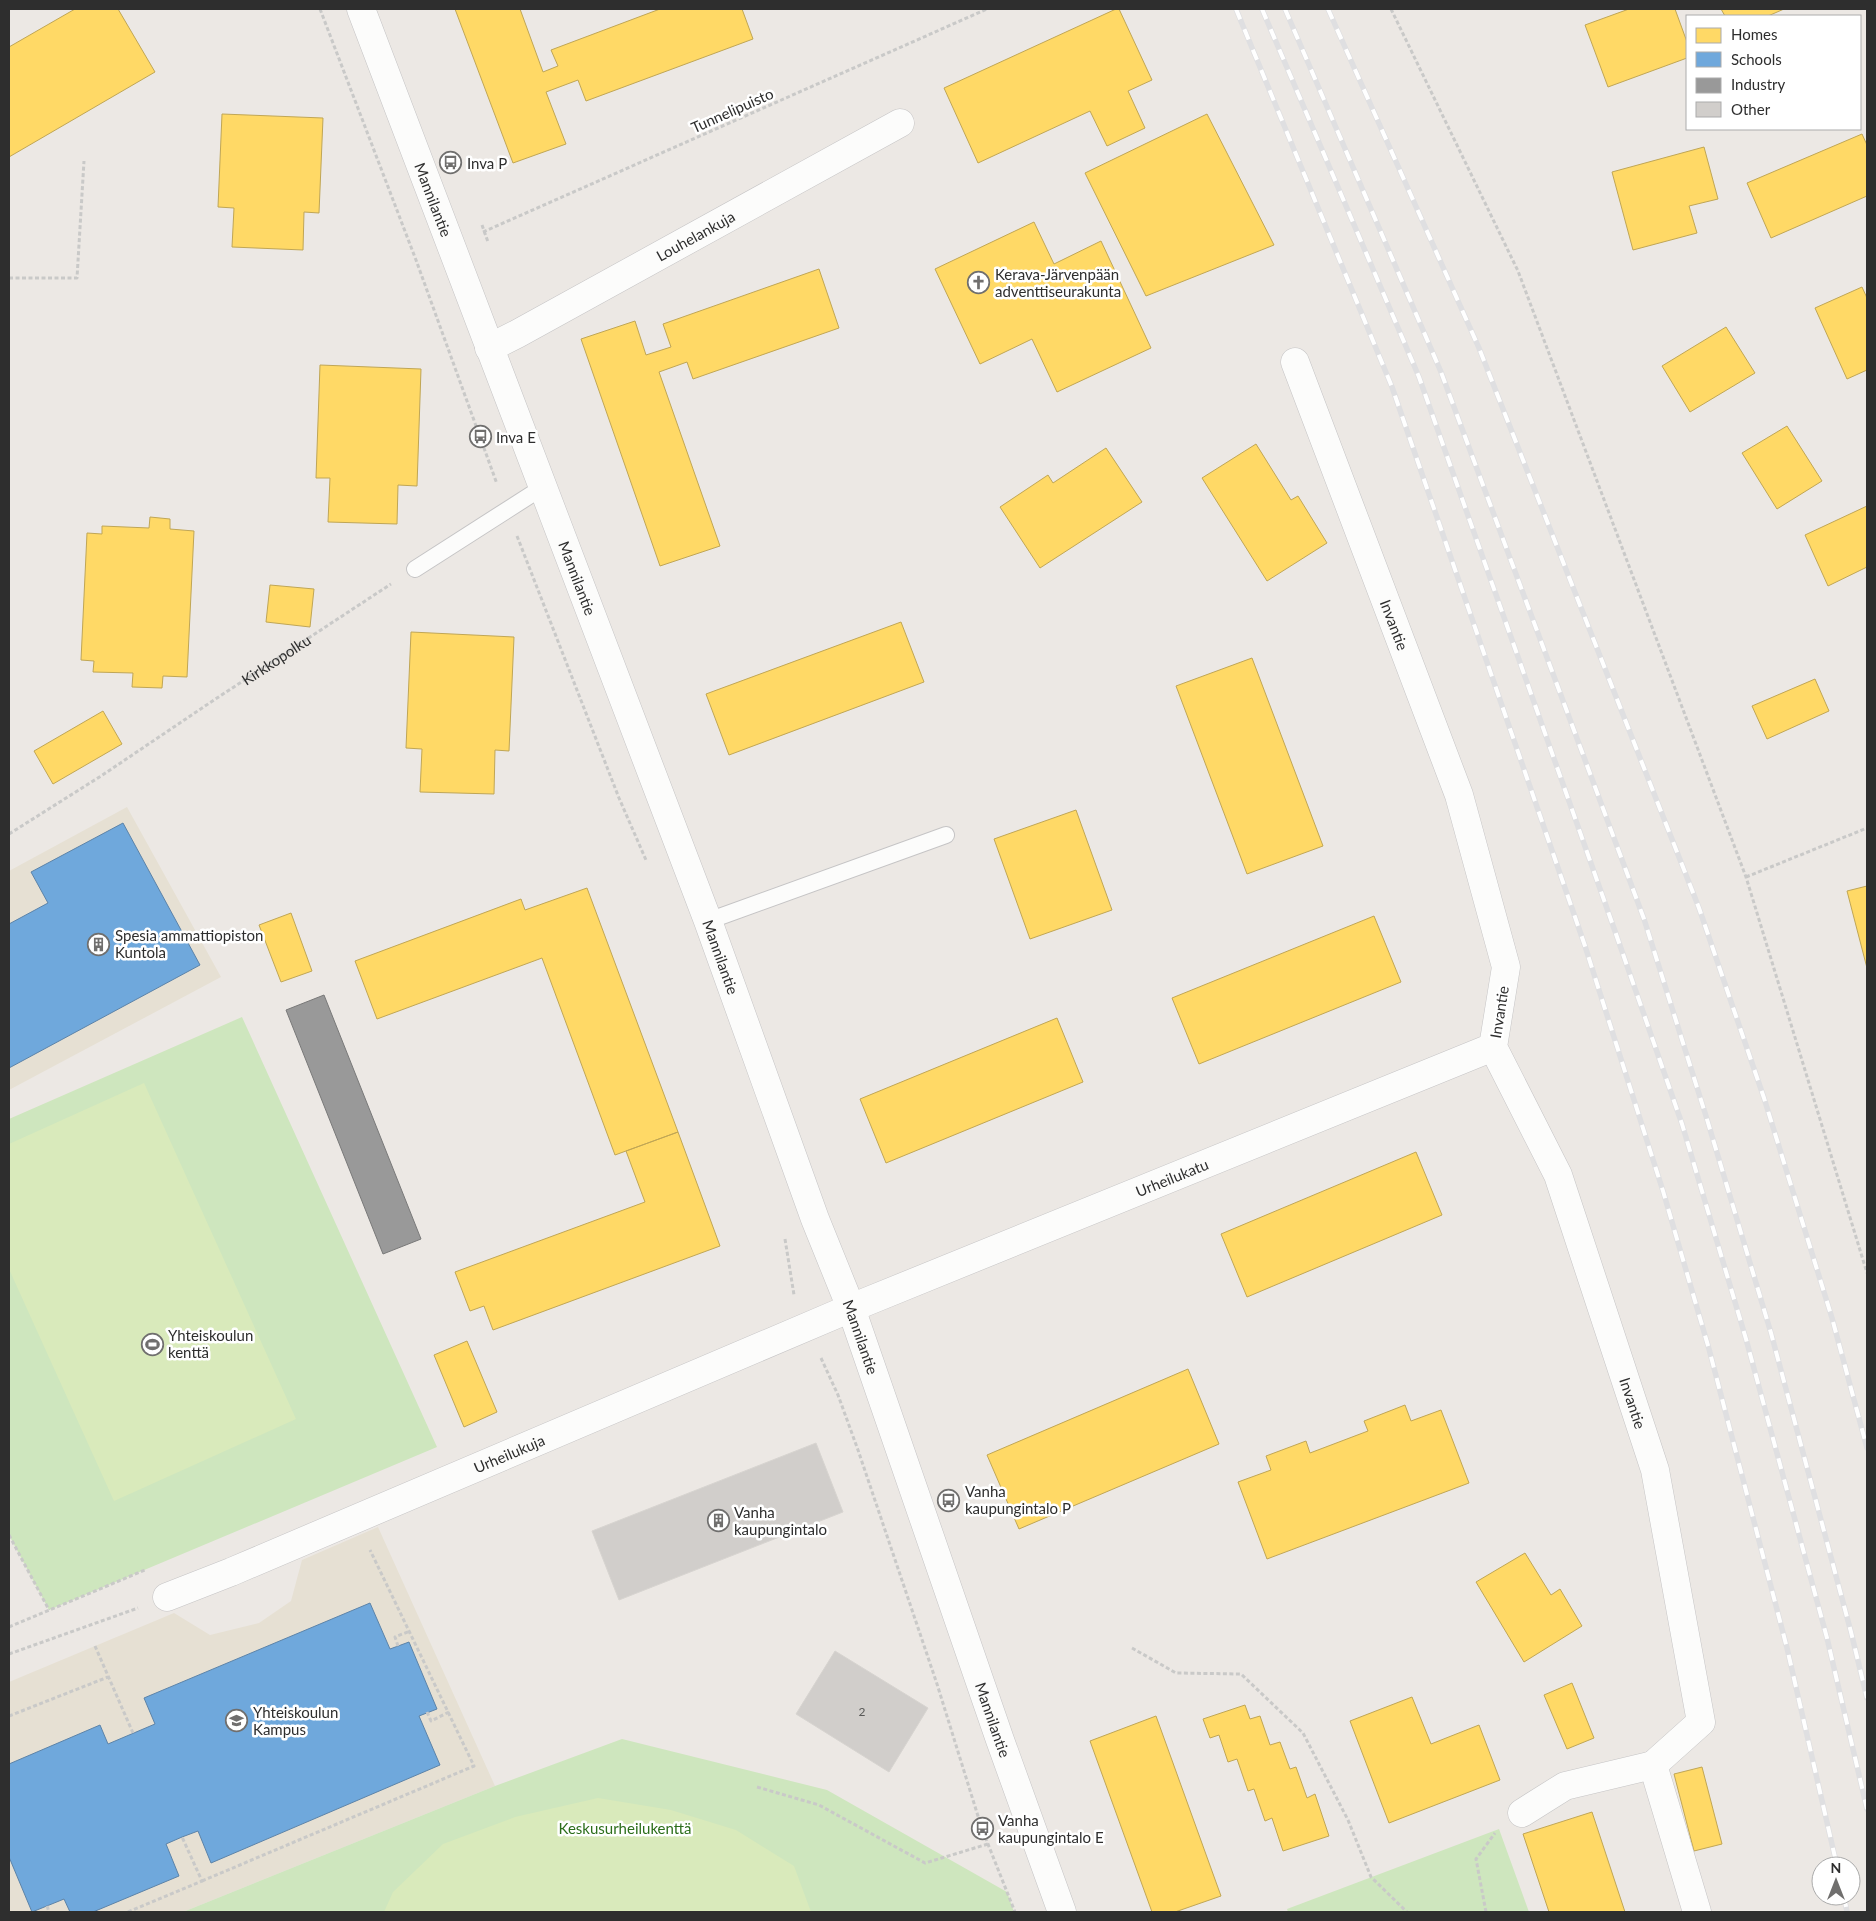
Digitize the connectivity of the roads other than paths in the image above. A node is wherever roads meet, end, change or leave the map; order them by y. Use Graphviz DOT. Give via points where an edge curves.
graph roads {
  1 [pos="361,9"];
  2 [pos="900,123"];
  3 [pos="489,348"];
  4 [pos="1295,362"];
  5 [pos="542,486"];
  6 [pos="415,569"];
  7 [pos="946,835"];
  8 [pos="708,921"];
  9 [pos="1493,1047"];
  10 [pos="851,1308"];
  11 [pos="167,1598"];
  12 [pos="1653,1765"];
  13 [pos="1522,1813"];
  14 [pos="1062,1912"];
  15 [pos="1697,1912"];
  1 -- 3 [label="street, Mannilantie"];
  2 -- 3 [label="street, Louhelankuja"];
  3 -- 5 [label="street, Mannilantie"];
  4 -- 9 [label="street, Invantie" via="1459,795 1506,967"];
  5 -- 6 [label="lane"];
  5 -- 8 [label="street, Mannilantie"];
  7 -- 8 [label="lane"];
  8 -- 10 [label="street, Mannilantie" via="815,1219"];
  9 -- 10 [label="street, Urheilukatu"];
  9 -- 12 [label="street, Invantie" via="1558,1175 1655,1470 1701,1722"];
  10 -- 11 [label="street, Urheilukuja"];
  10 -- 14 [label="street, Mannilantie"];
  12 -- 13 [label="street" via="1565,1786"];
  12 -- 15 [label="street"];
}
